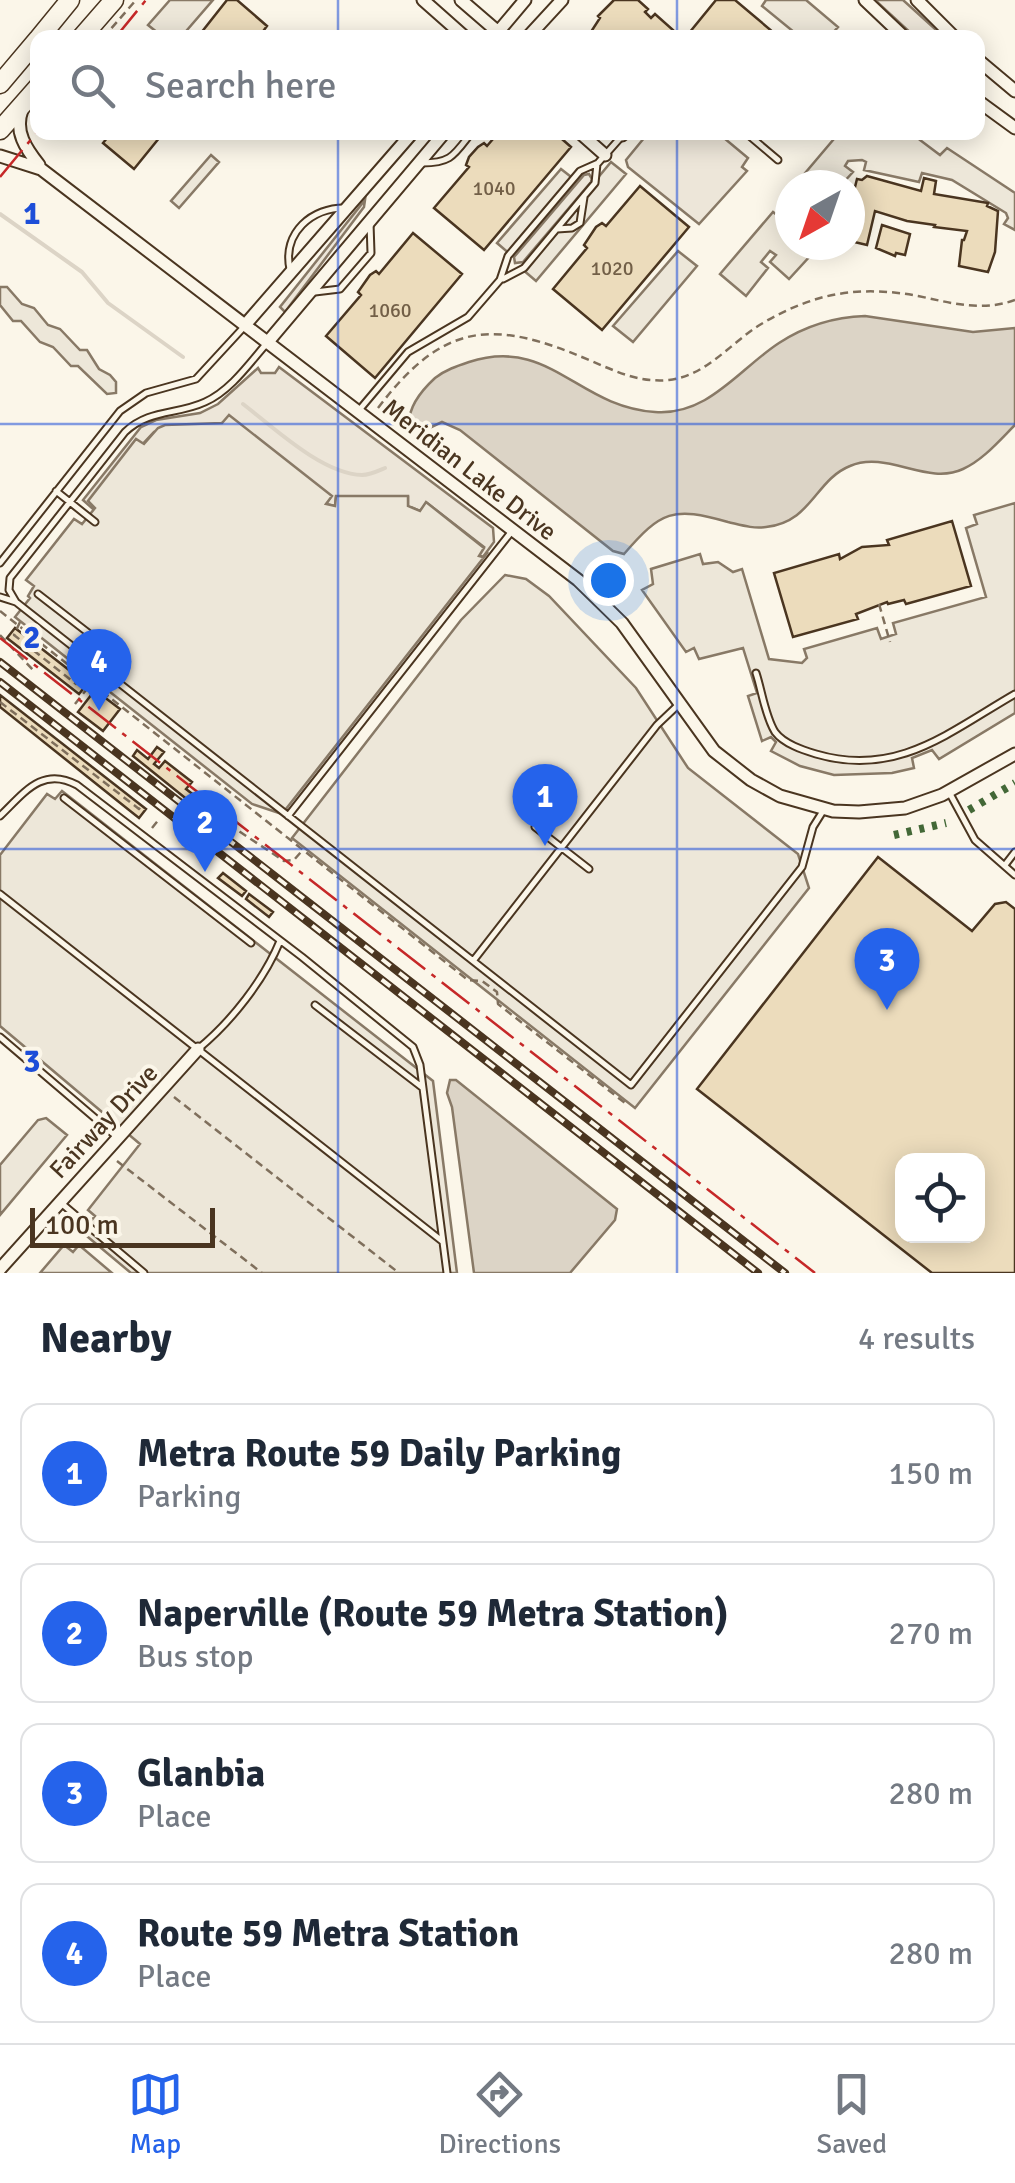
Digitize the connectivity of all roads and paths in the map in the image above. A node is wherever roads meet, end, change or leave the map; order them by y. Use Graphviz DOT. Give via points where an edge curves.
graph roads {
  1 [pos="70,0"];
  2 [pos="114,0"];
  3 [pos="136,0"];
  4 [pos="422,0"];
  5 [pos="461,0"];
  6 [pos="524,0"];
  7 [pos="562,0"];
  8 [pos="865,0"];
  9 [pos="917,0"];
  10 [pos="45,30"];
  11 [pos="88,30"];
  12 [pos="111,30"];
  13 [pos="457,30"];
  14 [pos="493,30"];
  15 [pos="503,30"];
  16 [pos="534,30"];
  17 [pos="897,30"];
  18 [pos="947,30"];
  19 [pos="30,48"];
  20 [pos="985,66"];
  21 [pos="0,84"];
  22 [pos="1015,91"];
  23 [pos="30,95"];
  24 [pos="30,96"];
  25 [pos="985,107"];
  26 [pos="1015,128"];
  27 [pos="0,130"];
  28 [pos="399,140"];
  29 [pos="406,140"];
  30 [pos="438,140"];
  31 [pos="466,140"];
  32 [pos="586,140"];
  33 [pos="616,140"];
  34 [pos="754,140"];
  35 [pos="400,148"];
  36 [pos="0,156"];
  37 [pos="601,159"];
  38 [pos="778,160"];
  39 [pos="419,163"];
  40 [pos="41,169"];
  41 [pos="584,196"];
  42 [pos="349,208"];
  43 [pos="370,220"];
  44 [pos="557,229"];
  45 [pos="291,273"];
  46 [pos="500,280"];
  47 [pos="312,292"];
  48 [pos="1015,300"];
  49 [pos="245,326"];
  50 [pos="268,343"];
  51 [pos="378,408"];
  52 [pos="358,412"];
  53 [pos="56,490"];
  54 [pos="70,502"];
  55 [pos="95,522"];
  56 [pos="512,530"];
  57 [pos="0,562"];
  58 [pos="38,594"];
  59 [pos="0,597"];
  60 [pos="16,602"];
  61 [pos="879,604"];
  62 [pos="0,611"];
  63 [pos="19,624"];
  64 [pos="90,635"];
  65 [pos="0,636"];
  66 [pos="890,642"];
  67 [pos="33,670"];
  68 [pos="756,673"];
  69 [pos="82,676"];
  70 [pos="92,683"];
  71 [pos="1015,694"];
  72 [pos="0,702"];
  73 [pos="76,704"];
  74 [pos="679,705"];
  75 [pos="1015,754"];
  76 [pos="950,792"];
  77 [pos="64,798"];
  78 [pos="143,804"];
  79 [pos="207,810"];
  80 [pos="824,810"];
  81 [pos="0,816"];
  82 [pos="288,816"];
  83 [pos="535,827"];
  84 [pos="562,848"];
  85 [pos="303,850"];
  86 [pos="1015,852"];
  87 [pos="1004,866"];
  88 [pos="589,869"];
  89 [pos="1015,874"];
  90 [pos="0,894"];
  91 [pos="280,941"];
  92 [pos="251,944"];
  93 [pos="473,961"];
  94 [pos="315,1006"];
  95 [pos="0,1037"];
  96 [pos="198,1049"];
  97 [pos="422,1088"];
  98 [pos="164,1090"];
  99 [pos="625,1103"];
  100 [pos="119,1138"];
  101 [pos="106,1152"];
  102 [pos="59,1200"];
  103 [pos="442,1240"];
  104 [pos="0,1269"];
  105 [pos="144,1273"];
  106 [pos="262,1273"];
  107 [pos="399,1273"];
  108 [pos="447,1273"];
  1 -- 10 [label="main road"];
  2 -- 11 [label="main road"];
  3 -- 12 [label="path"];
  4 -- 13 [label="street"];
  5 -- 14 [label="street"];
  6 -- 15 [label="street"];
  7 -- 16 [label="street"];
  8 -- 17 [label="street"];
  9 -- 18 [label="street"];
  19 -- 21 [label="main road"];
  20 -- 22 [label="street"];
  23 -- 27 [label="main road"];
  24 -- 40 [label="street, Meridian Lake Drive" via="19,118 21,136"];
  25 -- 26 [label="street"];
  28 -- 35 [label="lane"];
  29 -- 35 [label="street"];
  30 -- 39 [label="street"];
  31 -- 39 [label="lane" via="443,163"];
  32 -- 37 [label="street"];
  33 -- 37 [label="lane"];
  34 -- 38 [label="lane"];
  35 -- 42 [label="street"];
  36 -- 40 [label="street, Meridian Lake Drive"];
  37 -- 41 [label="lane" via="596,183"];
  37 -- 46 [label="lane" via="580,171 508,256"];
  39 -- 43 [label="street"];
  40 -- 49 [label="street, Meridian Lake Drive"];
  41 -- 44 [label="lane"];
  41 -- 44 [label="lane" via="580,223"];
  42 -- 45 [label="street"];
  42 -- 45 [label="lane" via="311,217 287,251"];
  43 -- 47 [label="street"];
  43 -- 47 [label="lane" via="371,253 340,289"];
  44 -- 46 [label="lane" via="524,268"];
  45 -- 49 [label="street"];
  46 -- 52 [label="lane" via="468,317 408,352"];
  47 -- 50 [label="street"];
  48 -- 51 [label="path" via="970,306 873,291 818,298 757,327 696,372 666,380 630,377 523,336 480,334 422,359"];
  49 -- 50 [label="street, Meridian Lake Drive"];
  49 -- 53 [label="lane" via="196,378 127,404"];
  50 -- 52 [label="street, Meridian Lake Drive"];
  50 -- 54 [label="lane" via="208,401 133,424"];
  52 -- 56 [label="street, Meridian Lake Drive"];
  53 -- 54 [label="lane"];
  53 -- 57 [label="lane"];
  54 -- 55 [label="lane"];
  54 -- 60 [label="lane" via="10,578"];
  56 -- 74 [label="street, Meridian Lake Drive" via="601,601"];
  56 -- 82 [label="lane"];
  58 -- 64 [label="lane"];
  59 -- 60 [label="lane"];
  60 -- 82 [label="lane"];
  61 -- 66 [label="path"];
  62 -- 63 [label="path"];
  63 -- 69 [label="path"];
  63 -- 69 [label="path" via="14,636 76,684"];
  65 -- 67 [label="path"];
  68 -- 71 [label="lane" via="780,737 816,754 854,760 923,749"];
  69 -- 70 [label="path"];
  70 -- 73 [label="path"];
  70 -- 85 [label="path"];
  72 -- 78 [label="path" via="139,809"];
  74 -- 80 [label="street, Meridian Lake Drive" via="734,768 765,789"];
  74 -- 84 [label="lane"];
  75 -- 76 [label="street, Meridian Lake Drive"];
  76 -- 80 [label="street, Meridian Lake Drive" via="905,808"];
  76 -- 87 [label="lane" via="975,840"];
  77 -- 92 [label="lane"];
  79 -- 85 [label="path" via="284,861"];
  80 -- 93 [label="lane" via="802,868 631,1085"];
  81 -- 91 [label="lane" via="37,781 69,780"];
  82 -- 93 [label="lane"];
  83 -- 84 [label="lane"];
  84 -- 88 [label="lane"];
  84 -- 93 [label="lane"];
  85 -- 99 [label="path" via="468,980 497,992 498,1004"];
  86 -- 87 [label="lane"];
  87 -- 89 [label="lane"];
  90 -- 96 [label="lane"];
  91 -- 96 [label="lane" via="270,965"];
  91 -- 97 [label="lane" via="414,1047"];
  94 -- 97 [label="lane"];
  95 -- 100 [label="lane"];
  96 -- 98 [label="street, Fairway Drive"];
  96 -- 103 [label="lane"];
  97 -- 103 [label="lane"];
  98 -- 100 [label="street, Fairway Drive"];
  98 -- 107 [label="path"];
  100 -- 101 [label="street, Fairway Drive"];
  101 -- 102 [label="street, Fairway Drive"];
  101 -- 106 [label="path"];
  102 -- 104 [label="street, Fairway Drive"];
  102 -- 105 [label="lane"];
  103 -- 108 [label="lane"];
}
